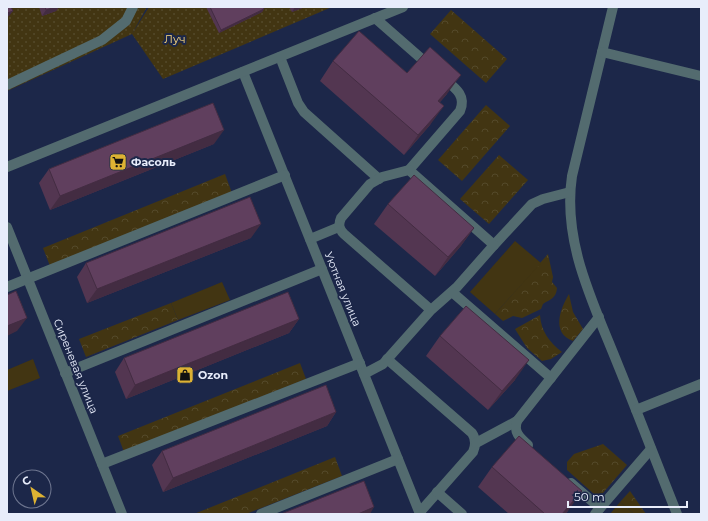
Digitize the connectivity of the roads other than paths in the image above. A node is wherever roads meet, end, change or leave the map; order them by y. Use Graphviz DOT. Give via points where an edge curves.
graph roads {
  1 [pos="133,7"];
  2 [pos="403,7"];
  3 [pos="613,7"];
  4 [pos="390,9"];
  5 [pos="375,18"];
  6 [pos="602,52"];
  7 [pos="280,57"];
  8 [pos="243,72"];
  9 [pos="701,76"];
  10 [pos="7,85"];
  11 [pos="7,167"];
  12 [pos="409,170"];
  13 [pos="285,175"];
  14 [pos="379,179"];
  15 [pos="570,192"];
  16 [pos="7,226"];
  17 [pos="339,227"];
  18 [pos="310,239"];
  19 [pos="494,245"];
  20 [pos="322,270"];
  21 [pos="28,278"];
  22 [pos="7,287"];
  23 [pos="452,292"];
  24 [pos="430,310"];
  25 [pos="599,317"];
  26 [pos="387,359"];
  27 [pos="360,363"];
  28 [pos="65,372"];
  29 [pos="364,374"];
  30 [pos="551,378"];
  31 [pos="701,384"];
  32 [pos="636,410"];
  33 [pos="517,421"];
  34 [pos="476,443"];
  35 [pos="651,450"];
  36 [pos="535,451"];
  37 [pos="398,459"];
  38 [pos="102,464"];
  39 [pos="564,476"];
  40 [pos="438,492"];
  41 [pos="597,511"];
  42 [pos="420,513"];
  43 [pos="122,514"];
  44 [pos="261,514"];
  45 [pos="462,514"];
  46 [pos="676,514"];
  1 -- 10 [label="street" via="126,20 102,40"];
  2 -- 4 [label="street"];
  3 -- 6 [label="street"];
  4 -- 5 [label="street"];
  5 -- 7 [label="street"];
  5 -- 12 [label="street" via="462,96 460,111"];
  6 -- 9 [label="street"];
  6 -- 15 [label="street"];
  7 -- 8 [label="street"];
  7 -- 14 [label="street" via="304,112"];
  8 -- 11 [label="street"];
  8 -- 13 [label="street, Уютная улица"];
  12 -- 14 [label="street"];
  12 -- 19 [label="street"];
  13 -- 18 [label="street, Уютная улица"];
  13 -- 21 [label="street"];
  14 -- 17 [label="street" via="370,184 341,218"];
  15 -- 19 [label="street" via="532,204"];
  15 -- 25 [label="street" via="570,214 578,260"];
  16 -- 21 [label="street, Сиреневая улица"];
  17 -- 18 [label="street"];
  17 -- 24 [label="street"];
  18 -- 20 [label="street, Уютная улица"];
  19 -- 23 [label="street"];
  20 -- 27 [label="street, Уютная улица"];
  20 -- 28 [label="street"];
  21 -- 22 [label="street"];
  21 -- 28 [label="street, Сиреневая улица"];
  23 -- 24 [label="street"];
  23 -- 30 [label="street"];
  24 -- 26 [label="street"];
  25 -- 30 [label="street"];
  25 -- 32 [label="street"];
  26 -- 29 [label="street" via="378,368"];
  26 -- 34 [label="street" via="472,433"];
  27 -- 29 [label="street, Уютная улица"];
  27 -- 38 [label="street"];
  28 -- 38 [label="street, Сиреневая улица"];
  29 -- 37 [label="street, Уютная улица"];
  30 -- 33 [label="street"];
  31 -- 32 [label="street"];
  32 -- 35 [label="street"];
  33 -- 34 [label="street"];
  33 -- 36 [label="street" via="517,435"];
  34 -- 40 [label="street" via="473,452"];
  35 -- 41 [label="street"];
  35 -- 46 [label="street"];
  37 -- 42 [label="street, Уютная улица"];
  37 -- 44 [label="street"];
  38 -- 43 [label="street, Сиреневая улица"];
  39 -- 41 [label="street"];
  40 -- 42 [label="street"];
  40 -- 45 [label="street"];
}
